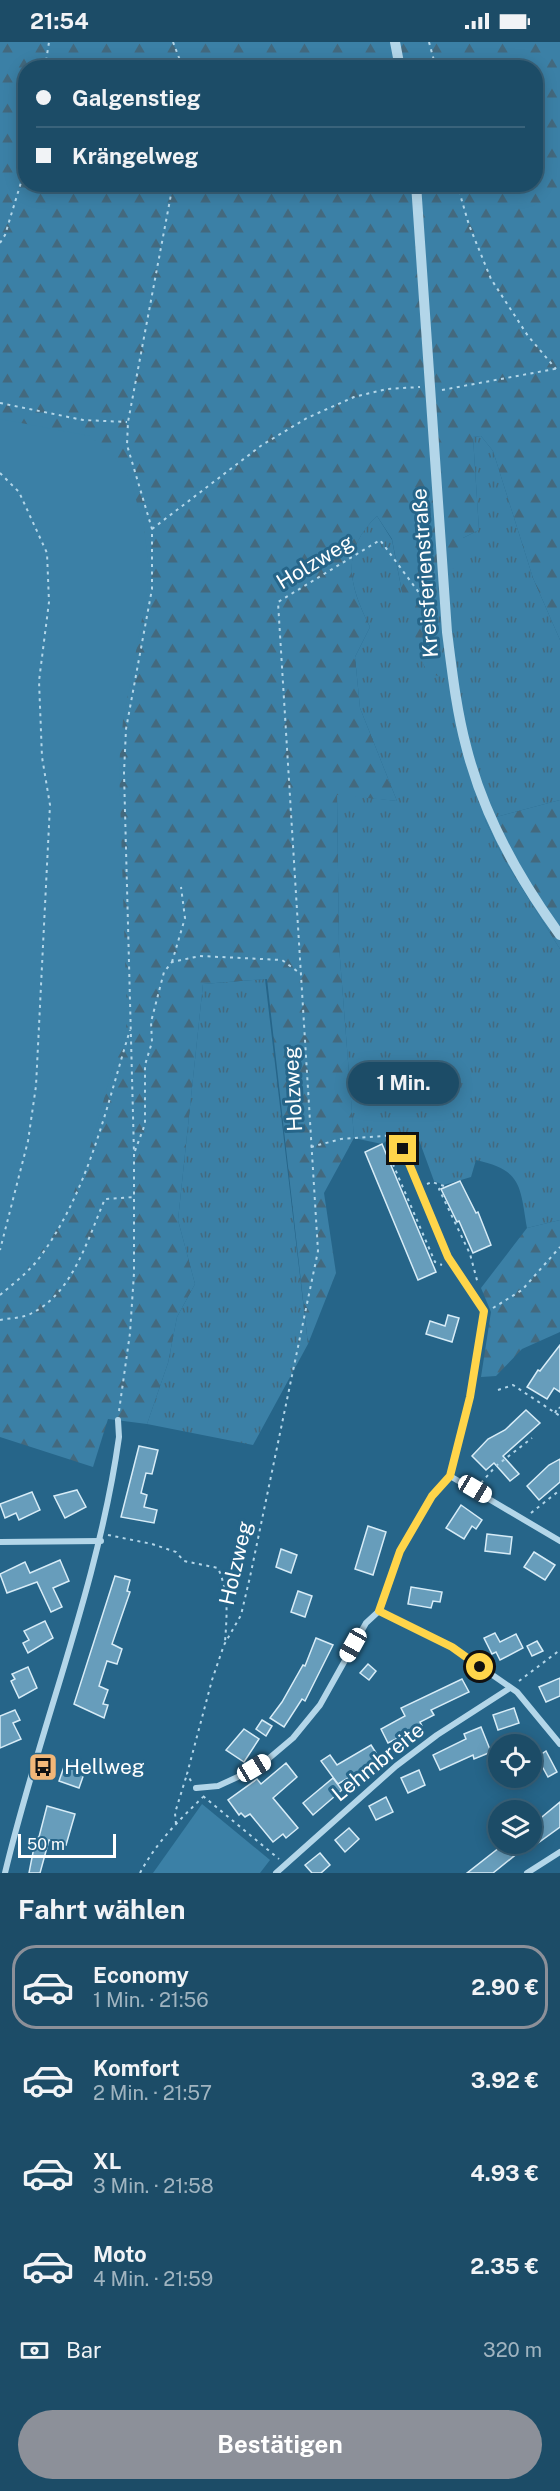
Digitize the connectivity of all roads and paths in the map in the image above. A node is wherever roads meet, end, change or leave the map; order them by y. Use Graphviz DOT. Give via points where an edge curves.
graph roads {
  1 [pos="49,42"];
  2 [pos="173,42"];
  3 [pos="395,42"];
  4 [pos="429,42"];
  5 [pos="46,60"];
  6 [pos="180,60"];
  7 [pos="398,60"];
  8 [pos="434,60"];
  9 [pos="18,192"];
  10 [pos="171,192"];
  11 [pos="417,192"];
  12 [pos="459,192"];
  13 [pos="0,243"];
  14 [pos="558,368"];
  15 [pos="432,388"];
  16 [pos="0,403"];
  17 [pos="128,422"];
  18 [pos="0,473"];
  19 [pos="152,530"];
  20 [pos="434,613"];
  21 [pos="181,886"];
  22 [pos="560,935"];
  23 [pos="172,962"];
  24 [pos="301,974"];
  25 [pos="131,1028"];
  26 [pos="311,1148"];
  27 [pos="403,1149"];
  28 [pos="134,1153"];
  29 [pos="419,1186"];
  30 [pos="134,1197"];
  31 [pos="560,1246"];
  32 [pos="0,1250"];
  33 [pos="455,1268"];
  34 [pos="473,1292"];
  35 [pos="0,1295"];
  36 [pos="484,1311"];
  37 [pos="0,1320"];
  38 [pos="498,1390"];
  39 [pos="560,1408"];
  40 [pos="555,1413"];
  41 [pos="560,1416"];
  42 [pos="118,1420"];
  43 [pos="532,1438"];
  44 [pos="450,1476"];
  45 [pos="475,1489"];
  46 [pos="560,1490"];
  47 [pos="525,1519"];
  48 [pos="102,1538"];
  49 [pos="560,1541"];
  50 [pos="0,1542"];
  51 [pos="379,1611"];
  52 [pos="224,1645"];
  53 [pos="560,1650"];
  54 [pos="510,1688"];
  55 [pos="560,1744"];
  56 [pos="187,1774"];
  57 [pos="200,1789"];
  58 [pos="203,1797"];
  59 [pos="176,1824"];
  60 [pos="560,1852"];
  61 [pos="288,1861"];
  62 [pos="5,1873"];
  63 [pos="140,1873"];
  64 [pos="276,1873"];
  65 [pos="527,1873"];
  1 -- 5 [label="path"];
  2 -- 6 [label="path"];
  3 -- 7 [label="street"];
  4 -- 8 [label="path"];
  9 -- 13 [label="path"];
  10 -- 17 [label="path"];
  11 -- 15 [label="street, Kreisferienstraße"];
  12 -- 14 [label="path" via="490,279 528,336"];
  14 -- 15 [label="path"];
  15 -- 19 [label="path" via="354,397 307,418 262,445"];
  15 -- 22 [label="street, Kreisferienstraße" via="447,632 466,747 503,842"];
  16 -- 17 [label="path" via="83,420"];
  17 -- 19 [label="path" via="128,445"];
  18 -- 32 [label="path" via="19,492 47,554 50,602 39,681 42,757 50,805 36,1086 27,1141"];
  19 -- 25 [label="path" via="152,590 126,729 124,773"];
  20 -- 24 [label="path, Holzweg" via="380,540 278,602"];
  21 -- 23 [label="path" via="185,918"];
  23 -- 24 [label="path" via="200,956 282,960"];
  23 -- 28 [label="path" via="164,972 151,1022 152,1042 145,1065 145,1124"];
  24 -- 26 [label="path, Holzweg"];
  25 -- 28 [label="path"];
  25 -- 35 [label="path" via="87,1171 70,1207 40,1258"];
  26 -- 27 [label="path" via="341,1139 397,1135"];
  26 -- 52 [label="path, Holzweg" via="318,1251 241,1615"];
  27 -- 29 [label="street"];
  27 -- 33 [label="path" via="389,1155 435,1262 451,1270"];
  28 -- 30 [label="path"];
  29 -- 33 [label="street"];
  29 -- 34 [label="path" via="432,1182 444,1186 439,1189 473,1264 478,1285"];
  30 -- 37 [label="path" via="105,1199 75,1270 53,1296 32,1313"];
  30 -- 42 [label="path" via="130,1333"];
  31 -- 36 [label="path" via="522,1290"];
  33 -- 34 [label="street"];
  34 -- 36 [label="street"];
  36 -- 44 [label="street" via="470,1397"];
  38 -- 40 [label="path" via="513,1385"];
  39 -- 40 [label="path"];
  40 -- 41 [label="path"];
  42 -- 48 [label="street" via="119,1437"];
  43 -- 45 [label="path" via="496,1466"];
  44 -- 45 [label="street"];
  44 -- 51 [label="street" via="432,1496 400,1551"];
  45 -- 47 [label="street"];
  46 -- 47 [label="path"];
  47 -- 49 [label="street"];
  48 -- 50 [label="street"];
  48 -- 52 [label="path" via="152,1544 176,1552 184,1561 218,1568 228,1607"];
  48 -- 62 [label="street" via="19,1812"];
  51 -- 54 [label="street" via="452,1647"];
  51 -- 57 [label="street" via="366,1623 320,1705 293,1738 242,1775"];
  52 -- 56 [label="path, Holzweg"];
  53 -- 54 [label="path"];
  54 -- 55 [label="street" via="524,1697"];
  54 -- 61 [label="street, Lehmbreite" via="396,1766"];
  56 -- 57 [label="path"];
  56 -- 59 [label="path, Holzweg" via="175,1813"];
  57 -- 58 [label="path"];
  58 -- 59 [label="path"];
  58 -- 61 [label="path" via="274,1857"];
  59 -- 63 [label="path"];
  60 -- 65 [label="street"];
  61 -- 64 [label="street, Lehmbreite"];
}
